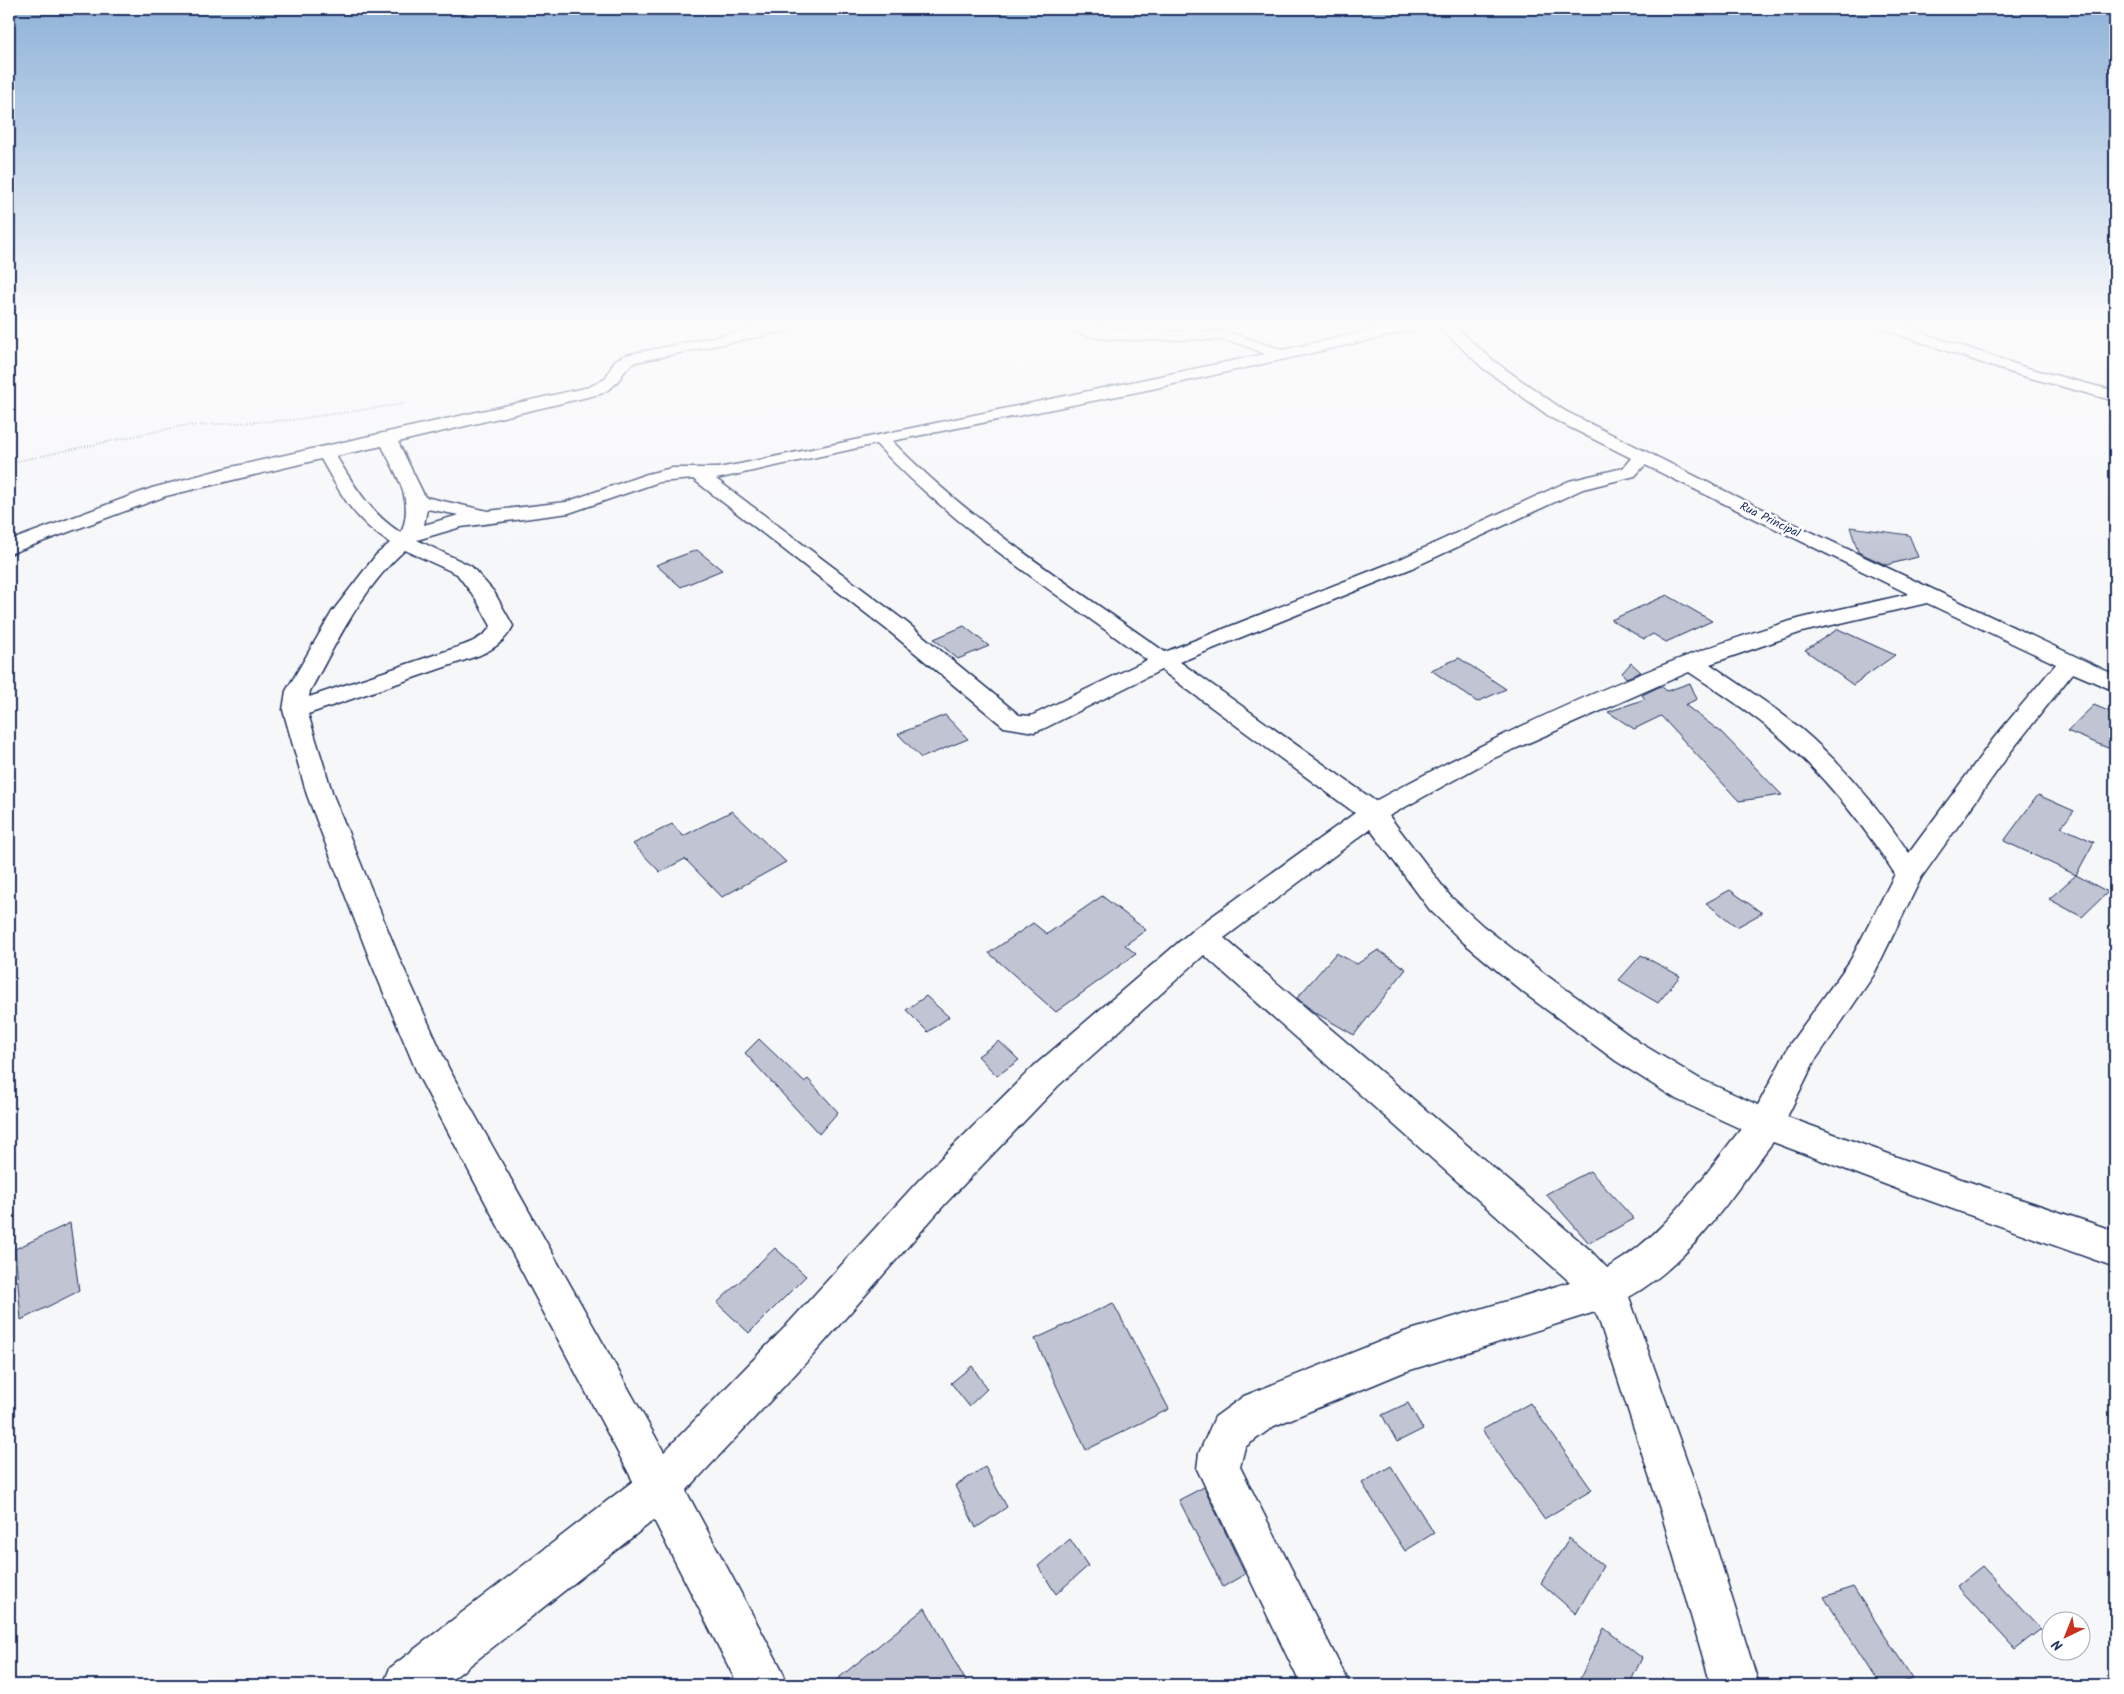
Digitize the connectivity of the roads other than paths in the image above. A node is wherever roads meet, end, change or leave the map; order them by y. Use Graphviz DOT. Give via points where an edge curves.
graph roads {
  1 [pos="538,404"];
  2 [pos="1051,404"];
  3 [pos="1543,404"];
  4 [pos="880,438"];
  5 [pos="388,439"];
  6 [pos="326,452"];
  7 [pos="1641,456"];
  8 [pos="698,474"];
  9 [pos="418,501"];
  10 [pos="489,516"];
  11 [pos="406,539"];
  12 [pos="9,548"];
  13 [pos="1928,596"];
  14 [pos="1162,661"];
  15 [pos="1692,663"];
  16 [pos="2069,663"];
  17 [pos="2115,684"];
  18 [pos="296,710"];
  19 [pos="1373,813"];
  20 [pos="1908,874"];
  21 [pos="1204,938"];
  22 [pos="1766,1124"];
  23 [pos="2115,1248"];
  24 [pos="1603,1291"];
  25 [pos="660,1487"];
  26 [pos="407,1685"];
  27 [pos="764,1685"];
  28 [pos="1326,1685"];
  29 [pos="1735,1685"];
  1 -- 5 [label="street"];
  2 -- 4 [label="street"];
  3 -- 7 [label="street, Rua Principal"];
  4 -- 8 [label="street" via="740,469"];
  4 -- 14 [label="street" via="915,475 954,508"];
  5 -- 6 [label="street"];
  5 -- 9 [label="street"];
  6 -- 11 [label="street" via="359,508 377,526"];
  6 -- 12 [label="street" via="159,492"];
  7 -- 13 [label="street, Rua Principal"];
  7 -- 14 [label="street" via="1629,472 1576,485 1403,565"];
  8 -- 10 [label="street" via="654,478 569,507"];
  8 -- 14 [label="street" via="898,627 1013,722 1034,724"];
  9 -- 10 [label="street"];
  9 -- 11 [label="street" via="418,517"];
  10 -- 11 [label="street" via="459,521"];
  11 -- 18 [label="street" via="383,559 342,612 298,691"];
  11 -- 18 [label="street" via="464,570 486,597 502,626 497,635 489,643 472,650"];
  13 -- 15 [label="street" via="1795,627"];
  13 -- 16 [label="street, Rua Principal"];
  14 -- 19 [label="street"];
  15 -- 19 [label="street" via="1582,707 1492,749"];
  15 -- 20 [label="street" via="1771,718 1823,764 1878,827"];
  16 -- 17 [label="street, Rua Principal"];
  16 -- 20 [label="street" via="2003,744"];
  18 -- 25 [label="street" via="320,795 385,960 435,1075"];
  19 -- 21 [label="street"];
  19 -- 22 [label="street" via="1440,903 1535,984 1628,1052 1688,1089"];
  20 -- 22 [label="street" via="1862,968 1802,1053"];
  21 -- 24 [label="street" via="1578,1263"];
  21 -- 25 [label="street" via="1046,1076 932,1192 799,1341"];
  22 -- 23 [label="street"];
  22 -- 24 [label="street" via="1672,1243 1641,1270"];
  24 -- 28 [label="street" via="1404,1352 1259,1411 1230,1432 1220,1453 1218,1470"];
  24 -- 29 [label="street" via="1616,1311 1680,1503"];
  25 -- 26 [label="street"];
  25 -- 27 [label="street"];
}
